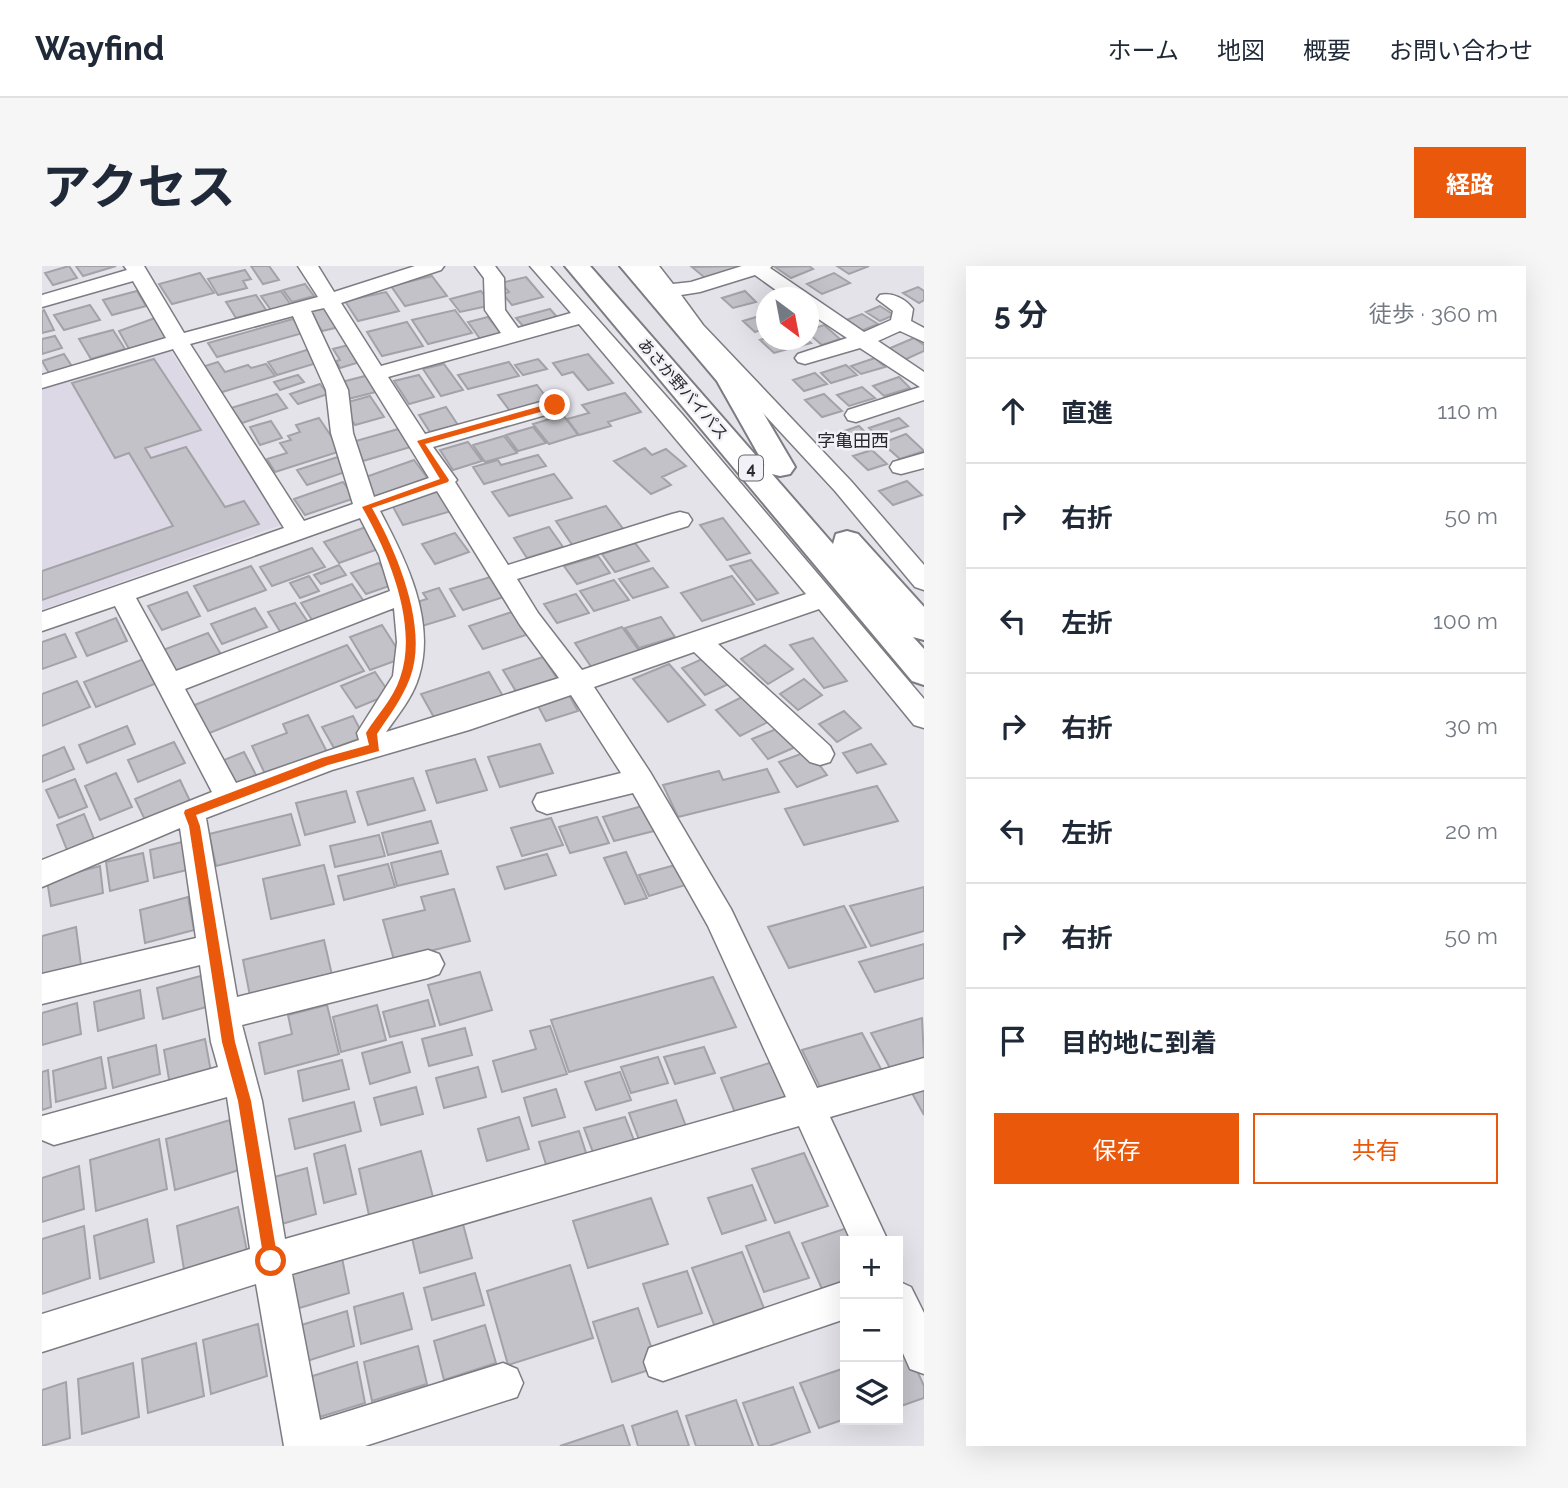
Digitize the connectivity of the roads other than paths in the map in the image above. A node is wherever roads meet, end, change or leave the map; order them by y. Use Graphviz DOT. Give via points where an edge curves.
graph roads {
  1 [pos="308,266"];
  2 [pos="434,266"];
  3 [pos="485,266"];
  4 [pos="540,266"];
  5 [pos="577,266"];
  6 [pos="606,266"];
  7 [pos="632,266"];
  8 [pos="649,266"];
  9 [pos="758,267"];
  10 [pos="136,269"];
  11 [pos="786,287"];
  12 [pos="668,290"];
  13 [pos="887,299"];
  14 [pos="330,300"];
  15 [pos="42,301"];
  16 [pos="299,308"];
  17 [pos="819,310"];
  18 [pos="584,316"];
  19 [pos="901,323"];
  20 [pos="513,336"];
  21 [pos="924,336"];
  22 [pos="863,340"];
  23 [pos="178,341"];
  24 [pos="805,358"];
  25 [pos="376,374"];
  26 [pos="42,382"];
  27 [pos="924,383"];
  28 [pos="924,393"];
  29 [pos="555,405"];
  30 [pos="856,415"];
  31 [pos="420,443"];
  32 [pos="924,460"];
  33 [pos="780,467"];
  34 [pos="901,467"];
  35 [pos="445,480"];
  36 [pos="366,507"];
  37 [pos="680,520"];
  38 [pos="298,530"];
  39 [pos="920,572"];
  40 [pos="502,575"];
  41 [pos="122,595"];
  42 [pos="404,595"];
  43 [pos="823,598"];
  44 [pos="42,622"];
  45 [pos="924,628"];
  46 [pos="698,640"];
  47 [pos="924,672"];
  48 [pos="576,681"];
  49 [pos="169,684"];
  50 [pos="924,718"];
  51 [pos="375,748"];
  52 [pos="820,754"];
  53 [pos="640,780"];
  54 [pos="229,797"];
  55 [pos="547,803"];
  56 [pos="189,813"];
  57 [pos="42,874"];
  58 [pos="214,948"];
  59 [pos="428,964"];
  60 [pos="42,989"];
  61 [pos="224,1015"];
  62 [pos="924,1074"];
  63 [pos="238,1078"];
  64 [pos="807,1109"];
  65 [pos="54,1128"];
  66 [pos="868,1236"];
  67 [pos="271,1261"];
  68 [pos="840,1302"];
  69 [pos="903,1311"];
  70 [pos="42,1333"];
  71 [pos="924,1355"];
  72 [pos="663,1362"];
  73 [pos="503,1383"];
  74 [pos="304,1445"];
  1 -- 14 [label="street"];
  2 -- 14 [label="street"];
  3 -- 20 [label="street" via="494,278 495,310"];
  4 -- 18 [label="street"];
  5 -- 47 [label="highway, あさか野バイパス / 4"];
  6 -- 33 [label="highway, あさか野バイパス / 4"];
  7 -- 33 [label="highway" via="729,378"];
  8 -- 12 [label="street"];
  9 -- 11 [label="street"];
  9 -- 12 [label="street" via="693,288"];
  10 -- 15 [label="street"];
  10 -- 23 [label="street"];
  12 -- 39 [label="street" via="696,329"];
  13 -- 19 [label="street" via="903,309"];
  14 -- 16 [label="street"];
  14 -- 25 [label="street"];
  16 -- 23 [label="street"];
  16 -- 36 [label="street" via="337,390 342,433"];
  17 -- 22 [label="street"];
  18 -- 20 [label="street"];
  18 -- 43 [label="street"];
  19 -- 21 [label="street"];
  19 -- 22 [label="street"];
  20 -- 25 [label="street"];
  22 -- 24 [label="street"];
  22 -- 27 [label="street"];
  23 -- 26 [label="street"];
  23 -- 38 [label="street"];
  25 -- 31 [label="street"];
  28 -- 30 [label="street"];
  29 -- 31 [label="street"];
  31 -- 35 [label="street"];
  32 -- 34 [label="street"];
  33 -- 45 [label="highway, あさか野バイパス / 4"];
  35 -- 36 [label="street"];
  35 -- 40 [label="street"];
  36 -- 38 [label="street"];
  36 -- 42 [label="street" via="382,534"];
  37 -- 40 [label="street"];
  38 -- 41 [label="street"];
  40 -- 48 [label="street"];
  41 -- 44 [label="street"];
  41 -- 49 [label="street"];
  42 -- 49 [label="street"];
  42 -- 51 [label="street" via="410,642 406,676 371,733"];
  43 -- 46 [label="street"];
  43 -- 50 [label="street"];
  46 -- 48 [label="street"];
  46 -- 52 [label="street"];
  48 -- 51 [label="street"];
  48 -- 53 [label="street"];
  49 -- 54 [label="street"];
  51 -- 54 [label="street"];
  53 -- 55 [label="street"];
  53 -- 64 [label="street" via="720,918"];
  54 -- 56 [label="street"];
  56 -- 57 [label="street"];
  56 -- 58 [label="street"];
  58 -- 60 [label="street"];
  58 -- 61 [label="street"];
  59 -- 61 [label="street"];
  61 -- 63 [label="street"];
  62 -- 64 [label="street"];
  63 -- 65 [label="street"];
  63 -- 67 [label="street"];
  64 -- 66 [label="street"];
  64 -- 67 [label="street"];
  67 -- 70 [label="street"];
  67 -- 74 [label="street"];
  68 -- 72 [label="street"];
  69 -- 71 [label="street"];
  73 -- 74 [label="street"];
}
